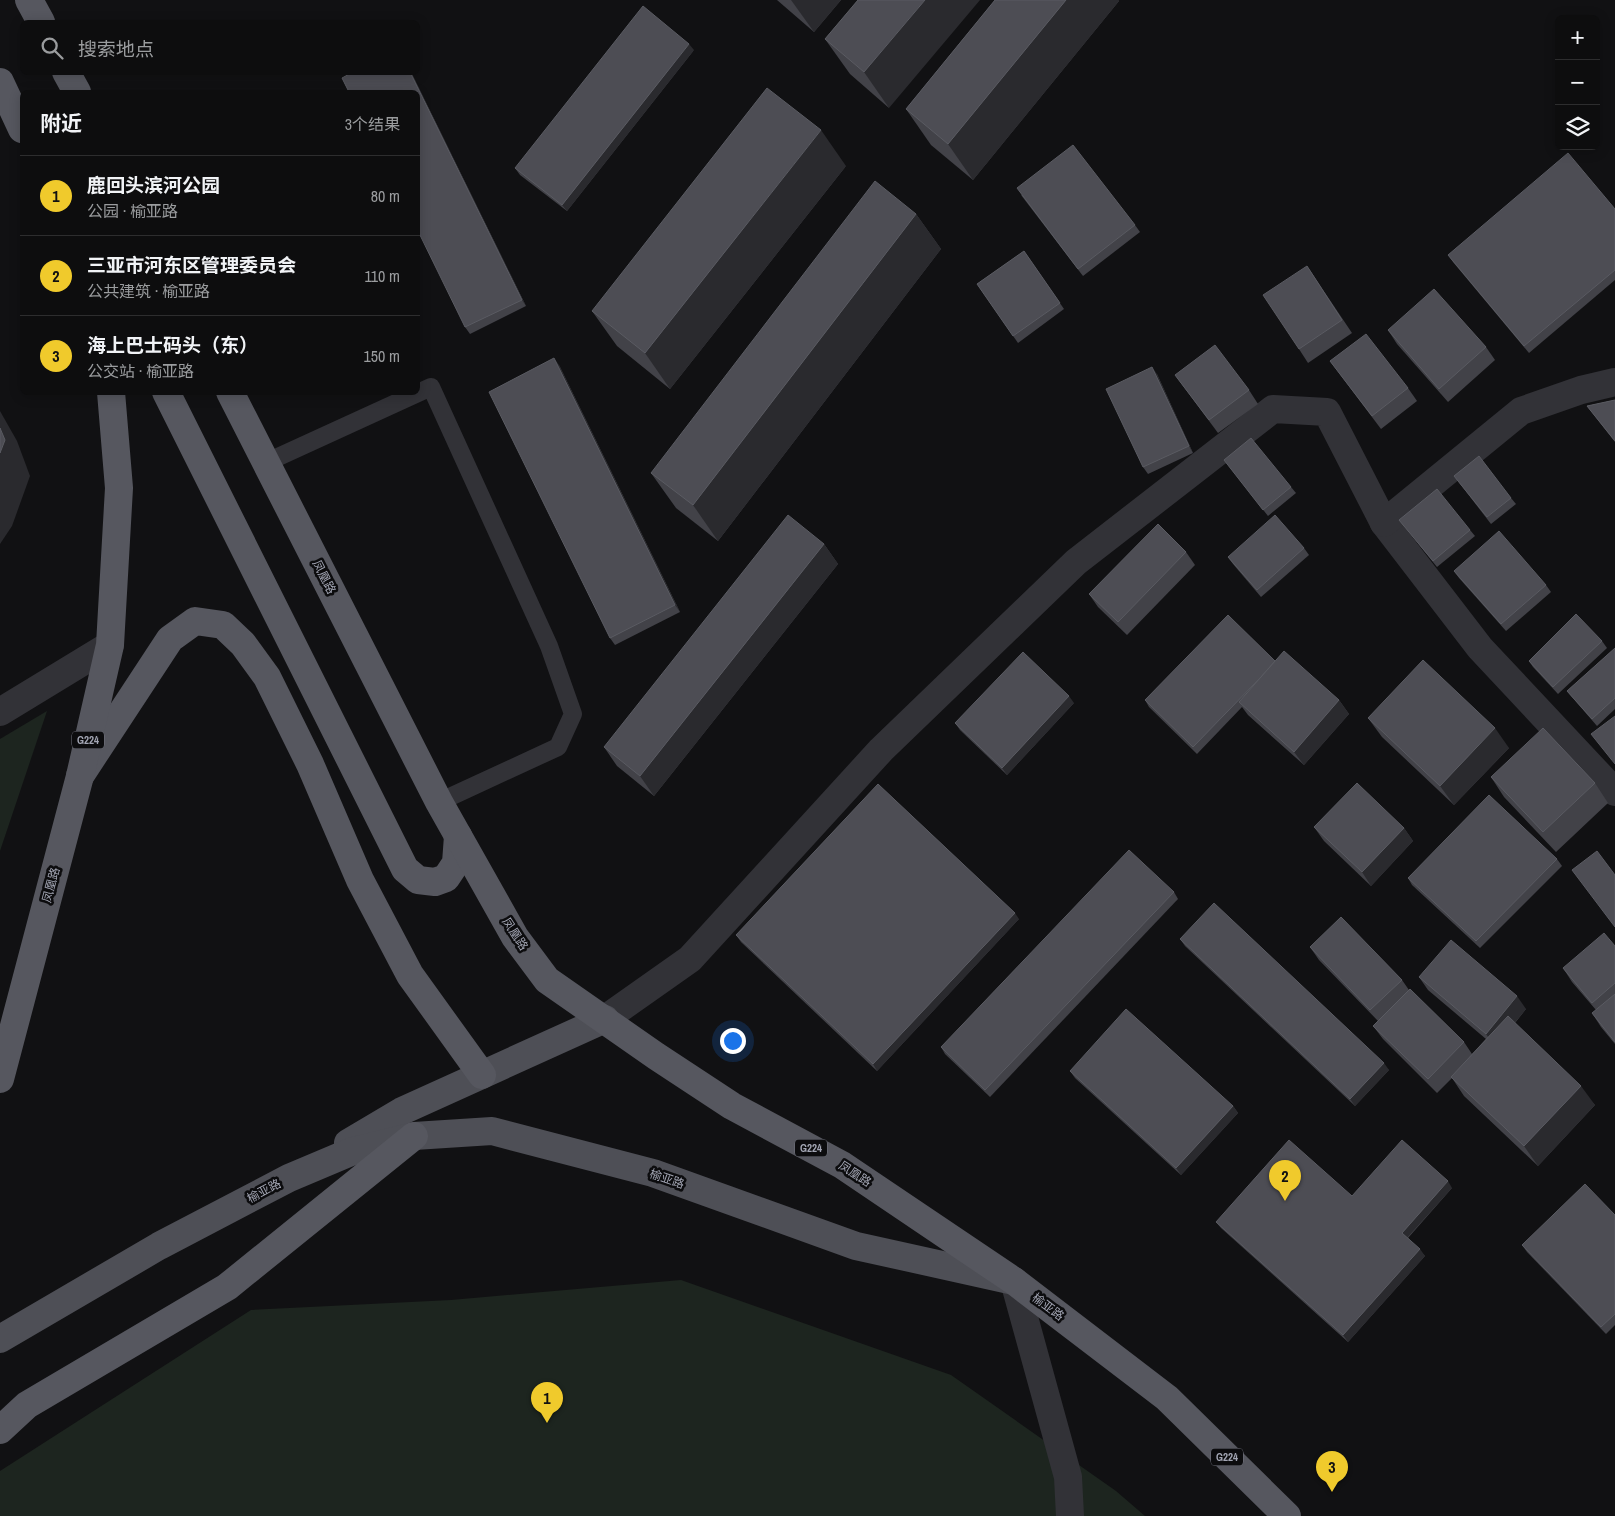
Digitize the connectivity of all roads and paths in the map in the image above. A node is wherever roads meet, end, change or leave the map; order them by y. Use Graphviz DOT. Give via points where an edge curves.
graph roads {
  1 [pos="29,0"];
  2 [pos="40,20"];
  3 [pos="68,75"];
  4 [pos="0,82"];
  5 [pos="76,90"];
  6 [pos="20,124"];
  7 [pos="1615,382"];
  8 [pos="420,392"];
  9 [pos="111,395"];
  10 [pos="168,395"];
  11 [pos="231,395"];
  12 [pos="414,395"];
  13 [pos="265,463"];
  14 [pos="1384,523"];
  15 [pos="110,645"];
  16 [pos="0,712"];
  17 [pos="80,776"];
  18 [pos="1615,792"];
  19 [pos="439,802"];
  20 [pos="458,836"];
  21 [pos="605,1019"];
  22 [pos="482,1075"];
  23 [pos="0,1079"];
  24 [pos="414,1136"];
  25 [pos="289,1178"];
  26 [pos="1014,1281"];
  27 [pos="0,1339"];
  28 [pos="0,1430"];
  29 [pos="1070,1516"];
  30 [pos="1287,1516"];
  1 -- 2 [label="highway"];
  3 -- 5 [label="highway"];
  4 -- 6 [label="highway"];
  7 -- 14 [label="street" via="1521,411"];
  8 -- 19 [label="lane" via="431,387 549,646 573,714 558,747"];
  9 -- 15 [label="highway, 凤凰路 / G224" via="119,488"];
  10 -- 20 [label="highway" via="405,868 418,880 435,882 446,878 456,863"];
  11 -- 13 [label="highway, 凤凰路 / G224"];
  12 -- 13 [label="lane"];
  13 -- 19 [label="highway, 凤凰路 / G224"];
  14 -- 18 [label="street" via="1480,648"];
  14 -- 21 [label="street" via="1326,412 1273,409 1076,562 881,750 690,959"];
  15 -- 16 [label="street"];
  15 -- 17 [label="highway, 凤凰路 / G224"];
  17 -- 22 [label="highway" via="170,639 196,621 223,625 243,644 267,677 310,764 360,880 410,975"];
  17 -- 23 [label="highway, 凤凰路 / G224"];
  19 -- 20 [label="highway, 凤凰路 / G224"];
  20 -- 21 [label="highway, 凤凰路 / G224" via="515,936 547,980"];
  21 -- 22 [label="main road"];
  21 -- 26 [label="highway, 凤凰路 / G224" via="732,1106 842,1165"];
  22 -- 25 [label="main road" via="402,1111"];
  24 -- 25 [label="main road, 榆亚路" via="353,1151"];
  24 -- 26 [label="main road, 榆亚路 / G224" via="492,1131 653,1173 856,1246"];
  24 -- 28 [label="highway" via="227,1287 27,1405"];
  25 -- 27 [label="main road, 榆亚路" via="159,1246"];
  26 -- 29 [label="street" via="1068,1477"];
  26 -- 30 [label="highway, 榆亚路 / G224" via="1167,1398"];
}
